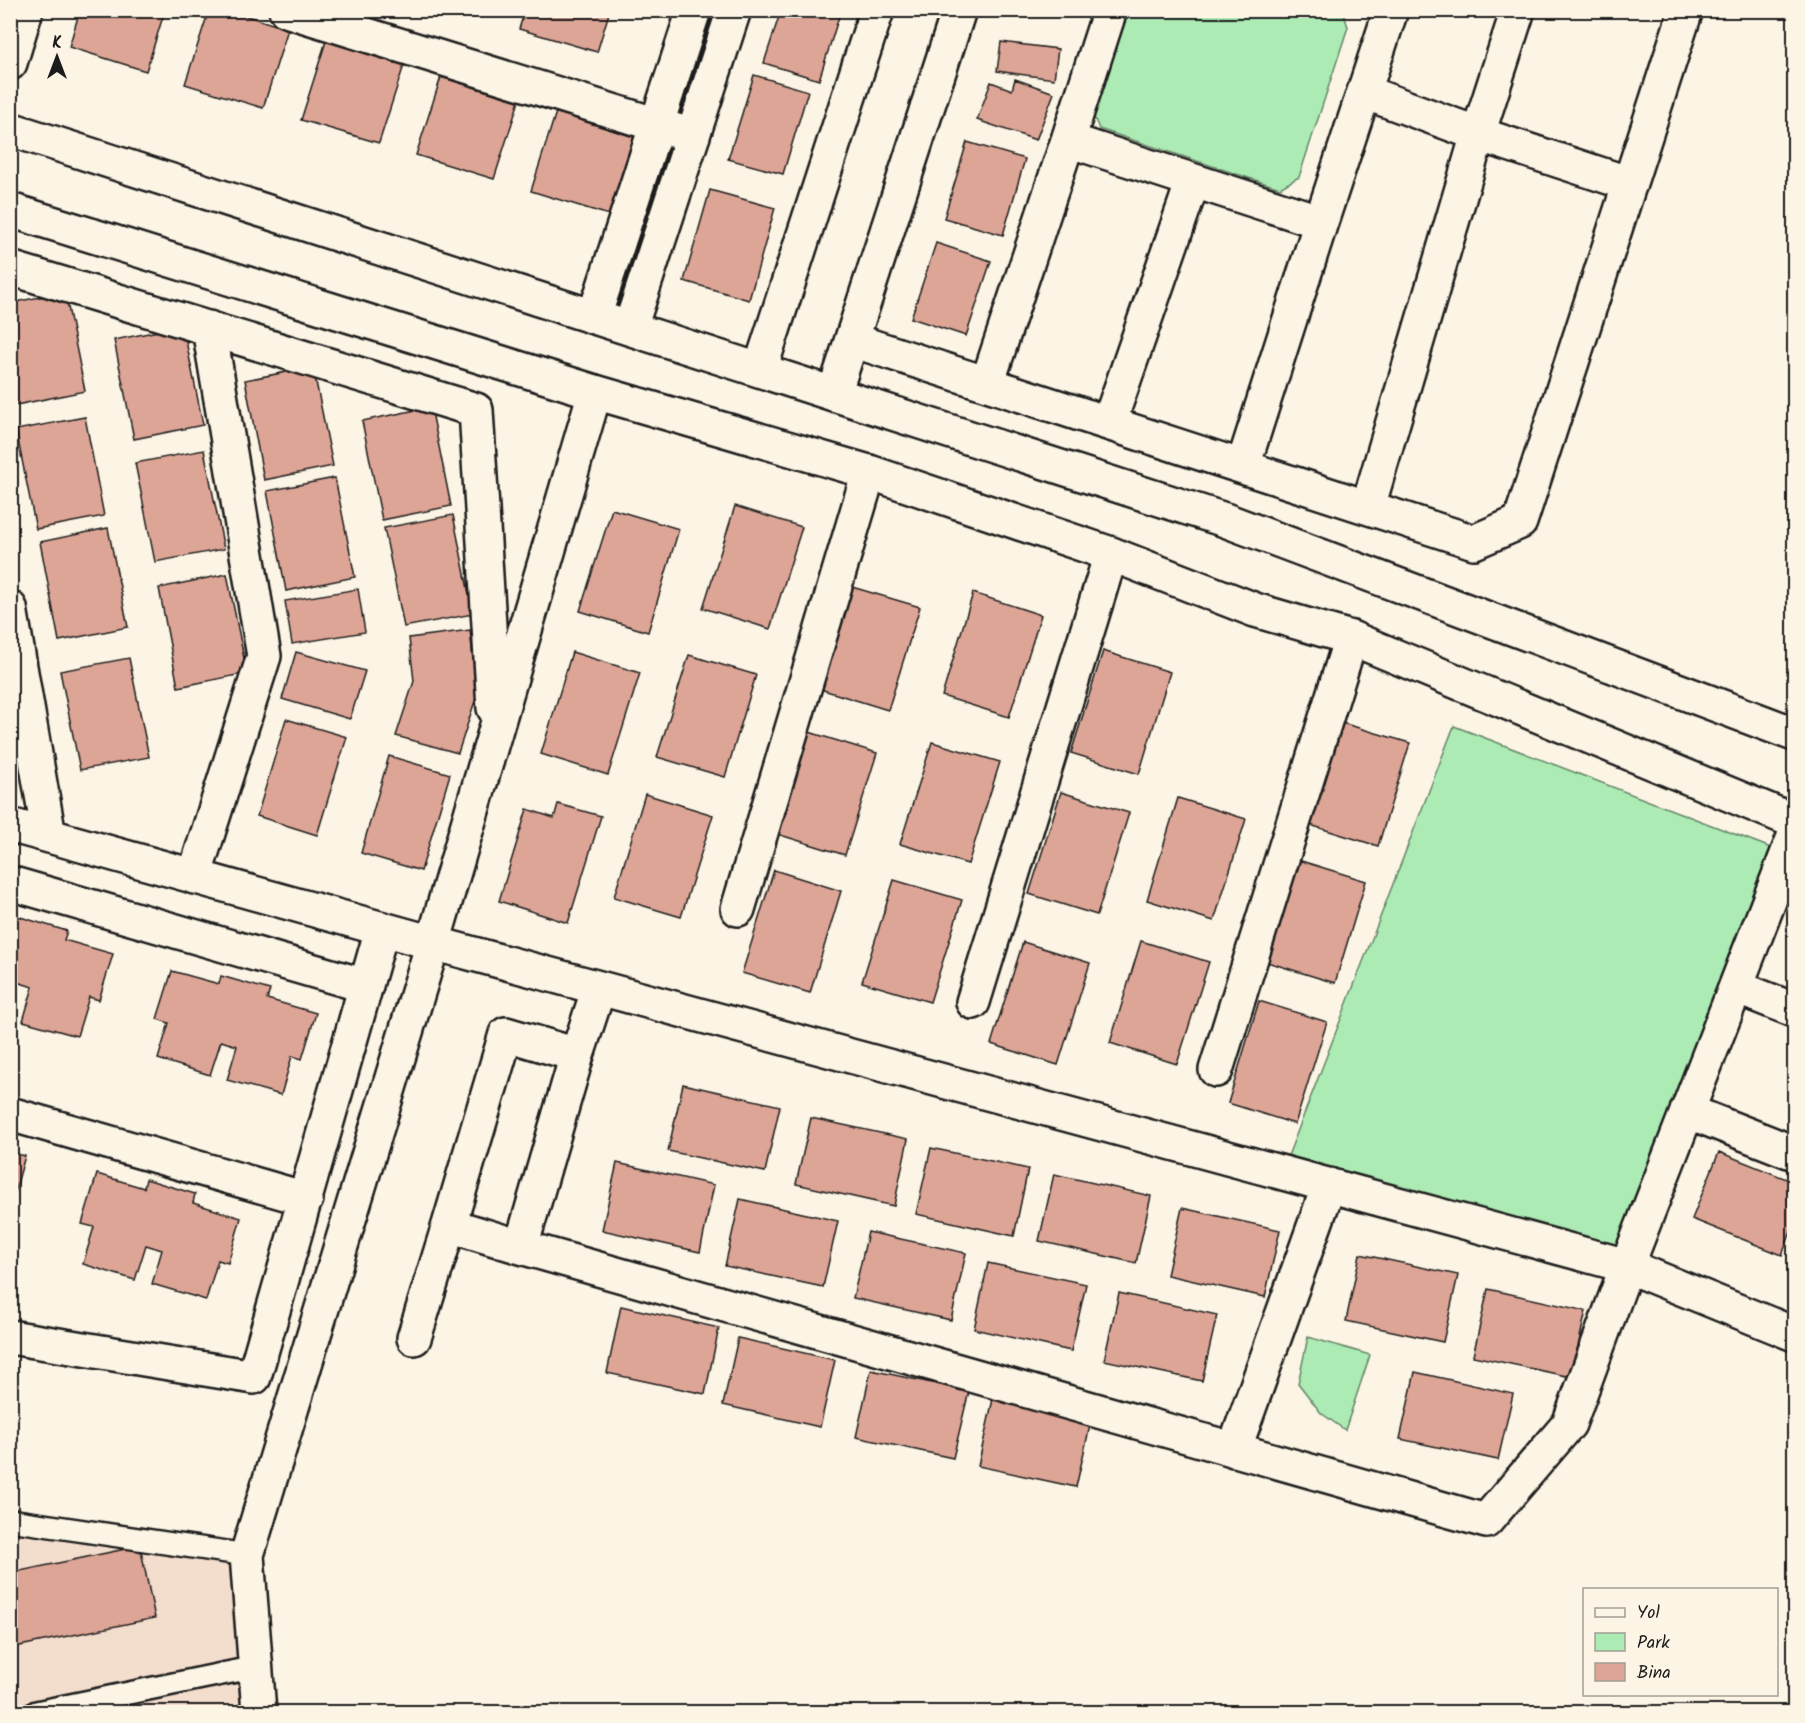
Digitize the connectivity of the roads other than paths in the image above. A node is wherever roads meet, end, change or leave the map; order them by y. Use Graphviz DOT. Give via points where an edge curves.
graph roads {
  1 [pos="26,10"];
  2 [pos="286,10"];
  3 [pos="694,10"];
  4 [pos="734,10"];
  5 [pos="877,10"];
  6 [pos="959,10"];
  7 [pos="1391,10"];
  8 [pos="1518,10"];
  9 [pos="1686,10"];
  10 [pos="1108,11"];
  11 [pos="10,63"];
  12 [pos="1364,92"];
  13 [pos="657,125"];
  14 [pos="10,129"];
  15 [pos="1478,134"];
  16 [pos="693,136"];
  17 [pos="1068,140"];
  18 [pos="1193,180"];
  19 [pos="1630,184"];
  20 [pos="10,210"];
  21 [pos="1321,222"];
  22 [pos="10,268"];
  23 [pos="594,317"];
  24 [pos="209,328"];
  25 [pos="630,328"];
  26 [pos="852,340"];
  27 [pos="760,370"];
  28 [pos="987,384"];
  29 [pos="595,392"];
  30 [pos="834,394"];
  31 [pos="1109,423"];
  32 [pos="1243,466"];
  33 [pos="869,472"];
  34 [pos="1368,507"];
  35 [pos="1111,554"];
  36 [pos="10,608"];
  37 [pos="1351,638"];
  38 [pos="495,731"];
  39 [pos="1794,734"];
  40 [pos="1794,821"];
  41 [pos="10,825"];
  42 [pos="49,836"];
  43 [pos="1794,837"];
  44 [pos="194,876"];
  45 [pos="10,883"];
  46 [pos="738,909"];
  47 [pos="382,929"];
  48 [pos="433,943"];
  49 [pos="366,986"];
  50 [pos="1736,987"];
  51 [pos="599,988"];
  52 [pos="973,1002"];
  53 [pos="1794,1010"];
  54 [pos="577,1055"];
  55 [pos="1216,1070"];
  56 [pos="1687,1111"];
  57 [pos="10,1114"];
  58 [pos="1794,1153"];
  59 [pos="1329,1185"];
  60 [pos="306,1199"];
  61 [pos="449,1226"];
  62 [pos="521,1247"];
  63 [pos="1627,1266"];
  64 [pos="1794,1334"];
  65 [pos="10,1337"];
  66 [pos="414,1338"];
  67 [pos="1234,1450"];
  68 [pos="10,1520"];
  69 [pos="247,1556"];
  70 [pos="256,1667"];
  71 [pos="36,1713"];
  72 [pos="259,1713"];
  1 -- 11 [label="street"];
  2 -- 13 [label="street"];
  3 -- 13 [label="street"];
  4 -- 16 [label="street"];
  5 -- 27 [label="street"];
  6 -- 26 [label="street"];
  7 -- 12 [label="street"];
  8 -- 15 [label="street"];
  9 -- 19 [label="street"];
  10 -- 17 [label="street"];
  12 -- 15 [label="street"];
  12 -- 21 [label="street"];
  13 -- 16 [label="street"];
  13 -- 23 [label="street"];
  14 -- 23 [label="street"];
  15 -- 19 [label="street"];
  15 -- 34 [label="street"];
  16 -- 25 [label="street"];
  17 -- 18 [label="street"];
  17 -- 28 [label="street"];
  18 -- 21 [label="street"];
  18 -- 31 [label="street"];
  19 -- 34 [label="street" via="1520,522 1474,542"];
  20 -- 29 [label="street"];
  21 -- 32 [label="street"];
  22 -- 24 [label="street"];
  23 -- 25 [label="street"];
  24 -- 38 [label="street" via="476,410"];
  24 -- 44 [label="street" via="264,656"];
  25 -- 27 [label="street"];
  26 -- 28 [label="street"];
  26 -- 30 [label="street"];
  27 -- 30 [label="street"];
  28 -- 31 [label="street"];
  29 -- 33 [label="street"];
  29 -- 38 [label="street"];
  30 -- 39 [label="street" via="1225,520"];
  31 -- 32 [label="street"];
  32 -- 34 [label="street"];
  33 -- 35 [label="street"];
  33 -- 46 [label="street"];
  35 -- 37 [label="street" via="1254,610"];
  35 -- 52 [label="street"];
  36 -- 42 [label="street"];
  37 -- 40 [label="street"];
  37 -- 55 [label="street"];
  38 -- 48 [label="street"];
  41 -- 42 [label="street"];
  42 -- 44 [label="street"];
  43 -- 50 [label="street"];
  44 -- 47 [label="street"];
  45 -- 49 [label="street"];
  47 -- 48 [label="street"];
  47 -- 49 [label="street"];
  48 -- 51 [label="street"];
  48 -- 69 [label="street"];
  49 -- 60 [label="street"];
  50 -- 53 [label="street"];
  50 -- 56 [label="street"];
  51 -- 54 [label="street"];
  51 -- 59 [label="street"];
  54 -- 61 [label="street" via="506,1034"];
  54 -- 62 [label="street"];
  56 -- 58 [label="street"];
  56 -- 63 [label="street"];
  57 -- 60 [label="street"];
  59 -- 63 [label="street"];
  59 -- 67 [label="street"];
  60 -- 65 [label="street" via="254,1377"];
  61 -- 62 [label="street"];
  61 -- 66 [label="street"];
  62 -- 67 [label="street"];
  63 -- 64 [label="street"];
  63 -- 67 [label="street" via="1569,1424 1486,1521"];
  68 -- 69 [label="lane"];
  69 -- 70 [label="street"];
  70 -- 71 [label="lane"];
  70 -- 72 [label="street"];
}
